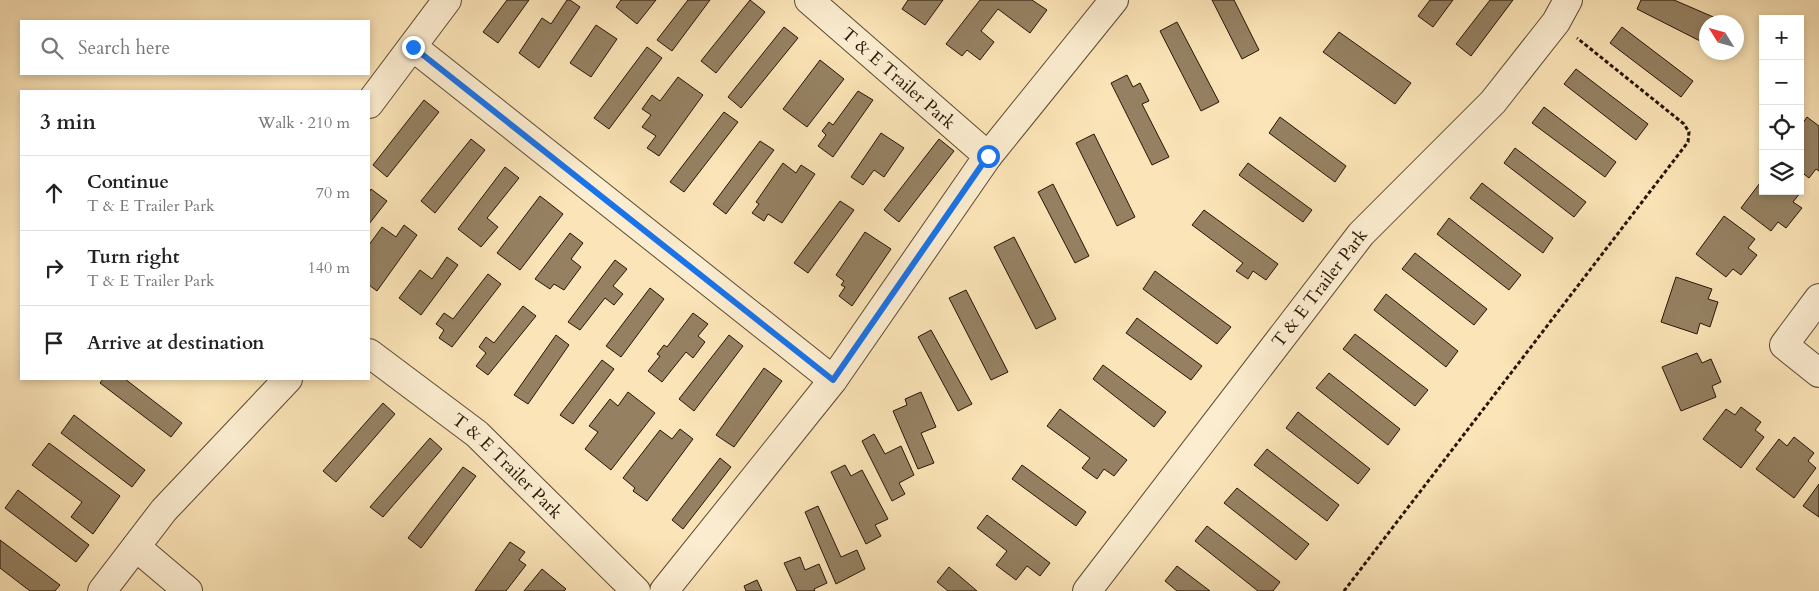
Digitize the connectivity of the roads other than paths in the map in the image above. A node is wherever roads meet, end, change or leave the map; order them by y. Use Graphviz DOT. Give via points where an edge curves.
graph roads {
  1 [pos="447,0"];
  2 [pos="809,0"];
  3 [pos="1114,0"];
  4 [pos="1562,11"];
  5 [pos="413,47"];
  6 [pos="370,103"];
  7 [pos="988,156"];
  8 [pos="1819,298"];
  9 [pos="370,354"];
  10 [pos="1819,373"];
  11 [pos="287,380"];
  12 [pos="833,380"];
  13 [pos="136,547"];
  14 [pos="102,591"];
  15 [pos="188,591"];
  16 [pos="636,591"];
  17 [pos="664,591"];
  18 [pos="1087,591"];
  1 -- 5 [label="street"];
  2 -- 7 [label="street, T & E Trailer Park"];
  3 -- 7 [label="street"];
  4 -- 18 [label="street, T & E Trailer Park" via="1493,102 1361,234"];
  5 -- 6 [label="street"];
  5 -- 12 [label="street"];
  7 -- 12 [label="street"];
  8 -- 10 [label="street" via="1784,345"];
  9 -- 16 [label="street, T & E Trailer Park" via="477,434"];
  11 -- 13 [label="street" via="164,510"];
  12 -- 17 [label="street"];
  13 -- 14 [label="street"];
  13 -- 15 [label="street"];
}
